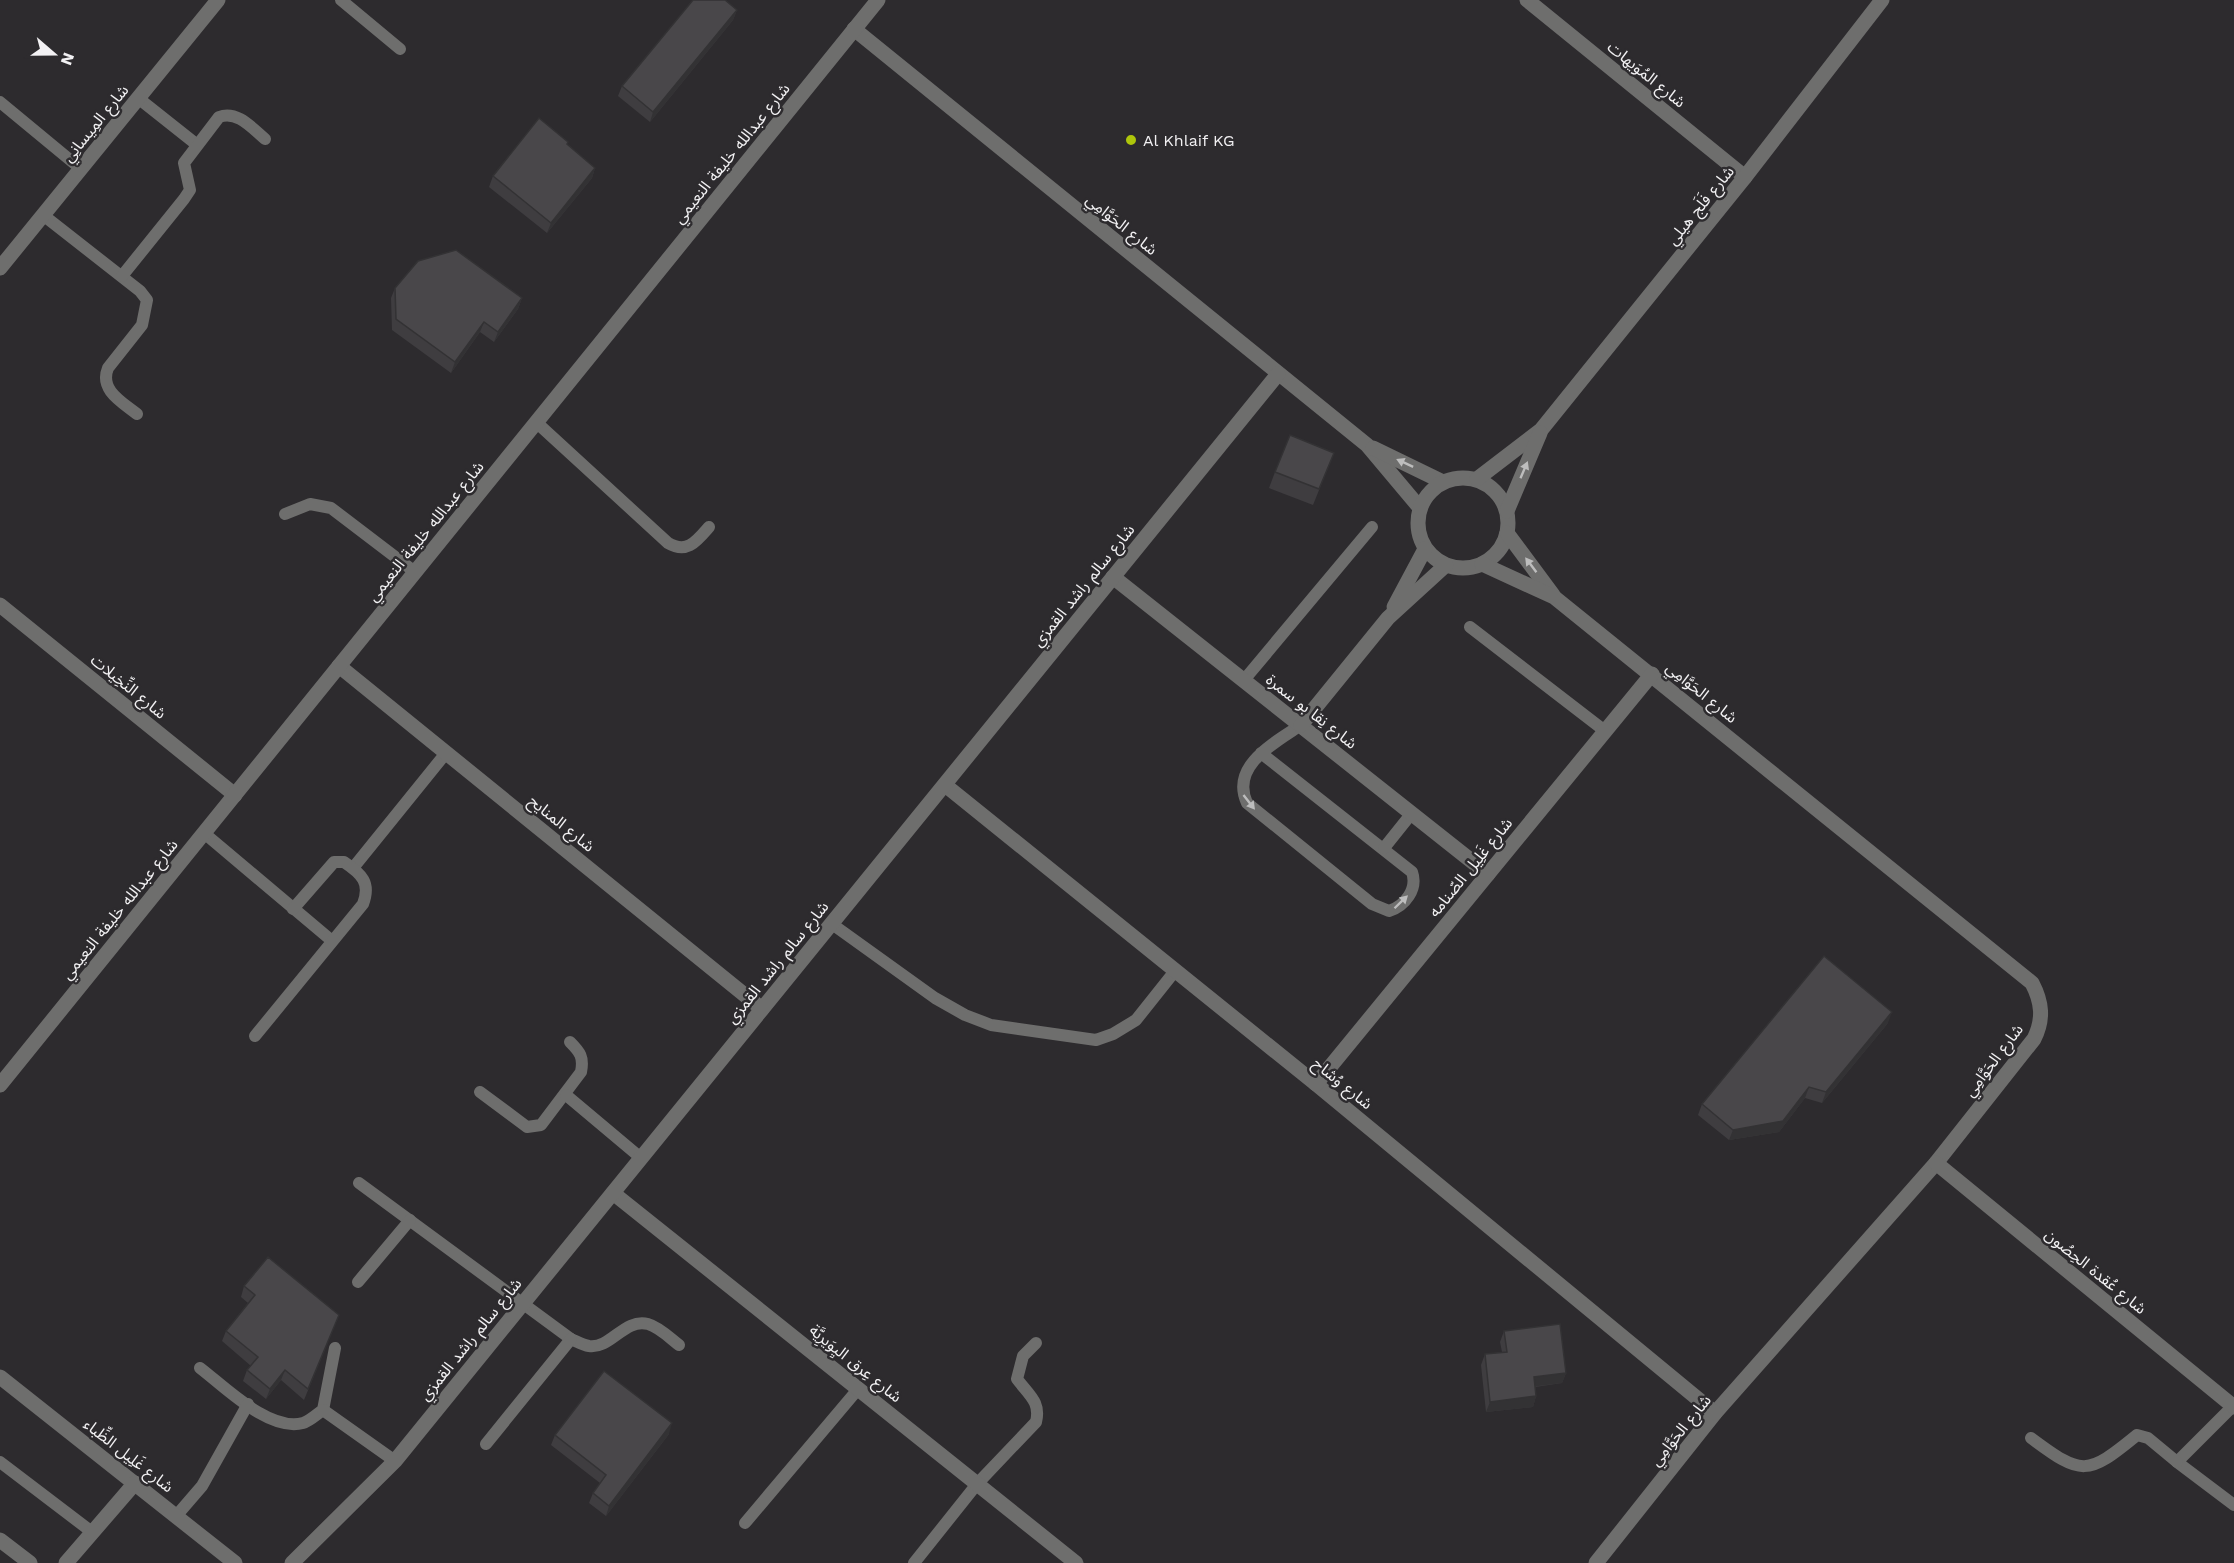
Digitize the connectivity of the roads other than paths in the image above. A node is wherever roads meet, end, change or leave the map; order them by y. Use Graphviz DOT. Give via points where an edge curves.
graph roads {
  1 [pos="218,0"];
  2 [pos="341,0"];
  3 [pos="878,0"];
  4 [pos="1527,0"];
  5 [pos="1882,0"];
  6 [pos="854,29"];
  7 [pos="400,49"];
  8 [pos="138,98"];
  9 [pos="0,102"];
  10 [pos="265,139"];
  11 [pos="196,144"];
  12 [pos="81,169"];
  13 [pos="1745,177"];
  14 [pos="43,215"];
  15 [pos="0,268"];
  16 [pos="122,276"];
  17 [pos="1278,374"];
  18 [pos="137,414"];
  19 [pos="536,422"];
  20 [pos="1541,430"];
  21 [pos="1367,445"];
  22 [pos="1477,479"];
  23 [pos="1443,482"];
  24 [pos="1420,508"];
  25 [pos="1507,511"];
  26 [pos="285,514"];
  27 [pos="709,527"];
  28 [pos="1372,527"];
  29 [pos="1507,533"];
  30 [pos="1425,549"];
  31 [pos="1482,564"];
  32 [pos="1446,565"];
  33 [pos="415,572"];
  34 [pos="1113,577"];
  35 [pos="1554,597"];
  36 [pos="0,605"];
  37 [pos="1388,618"];
  38 [pos="1470,627"];
  39 [pos="339,666"];
  40 [pos="1653,674"];
  41 [pos="1244,680"];
  42 [pos="1301,725"];
  43 [pos="1605,731"];
  44 [pos="446,753"];
  45 [pos="1261,753"];
  46 [pos="945,785"];
  47 [pos="235,795"];
  48 [pos="1412,813"];
  49 [pos="204,833"];
  50 [pos="1384,848"];
  51 [pos="353,868"];
  52 [pos="1488,873"];
  53 [pos="293,909"];
  54 [pos="832,924"];
  55 [pos="331,940"];
  56 [pos="1175,971"];
  57 [pos="762,1009"];
  58 [pos="255,1036"];
  59 [pos="570,1042"];
  60 [pos="1316,1084"];
  61 [pos="0,1085"];
  62 [pos="480,1092"];
  63 [pos="566,1095"];
  64 [pos="641,1158"];
  65 [pos="1936,1163"];
  66 [pos="359,1183"];
  67 [pos="613,1193"];
  68 [pos="410,1220"];
  69 [pos="358,1282"];
  70 [pos="523,1303"];
  71 [pos="571,1339"];
  72 [pos="1036,1343"];
  73 [pos="679,1345"];
  74 [pos="335,1348"];
  75 [pos="200,1368"];
  76 [pos="0,1377"];
  77 [pos="859,1388"];
  78 [pos="248,1404"];
  79 [pos="2233,1406"];
  80 [pos="323,1410"];
  81 [pos="1715,1413"];
  82 [pos="2031,1438"];
  83 [pos="486,1444"];
  84 [pos="395,1461"];
  85 [pos="0,1462"];
  86 [pos="2177,1462"];
  87 [pos="135,1483"];
  88 [pos="977,1484"];
  89 [pos="2234,1505"];
  90 [pos="177,1515"];
  91 [pos="745,1523"];
  92 [pos="92,1532"];
  93 [pos="0,1540"];
  94 [pos="30,1563"];
  95 [pos="66,1563"];
  96 [pos="234,1563"];
  97 [pos="292,1563"];
  98 [pos="914,1563"];
  99 [pos="1076,1563"];
  100 [pos="1596,1563"];
  1 -- 8 [label="street, شارع المِيسانِي"];
  2 -- 7 [label="lane"];
  3 -- 6 [label="street, شارع عبدالله خليفة النعيمي"];
  4 -- 13 [label="street, شارع المُوَيهات"];
  5 -- 13 [label="street, شارع فَلَج هيلي"];
  6 -- 17 [label="street, شارع الحَوَّامِي"];
  6 -- 19 [label="street, شارع عبدالله خليفة النعيمي"];
  8 -- 11 [label="lane"];
  8 -- 12 [label="street, شارع المِيسانِي"];
  9 -- 12 [label="lane"];
  10 -- 11 [label="lane" via="242,120 226,114"];
  11 -- 16 [label="lane" via="184,163 190,190"];
  12 -- 14 [label="street, شارع المِيسانِي"];
  13 -- 20 [label="street, شارع فَلَج هيلي"];
  14 -- 15 [label="street, شارع المِيسانِي"];
  14 -- 16 [label="lane"];
  16 -- 18 [label="lane" via="147,300 147,312 142,325 108,368 106,386"];
  17 -- 21 [label="street, شارع الحَوَّامِي"];
  17 -- 34 [label="street, شارع سالم راشد القمزي"];
  19 -- 27 [label="lane" via="676,548 694,544"];
  19 -- 33 [label="street, شارع عبدالله خليفة النعيمي"];
  20 -- 22 [label="street, شارع فَلَج هيلي"];
  25 -- 20 [label="street, شارع فَلَج هيلي, one-way"];
  23 -- 21 [label="street, شارع الحَوَّامِي, one-way"];
  21 -- 24 [label="street, شارع الحَوَّامِي"];
  22 -- 23 [label="street" via="1454,478"];
  22 -- 25 [label="street" via="1490,486"];
  23 -- 24 [label="street" via="1429,492"];
  24 -- 30 [label="street" via="1417,529"];
  25 -- 29 [label="street"];
  26 -- 33 [label="lane" via="310,504 331,508"];
  28 -- 41 [label="lane"];
  29 -- 31 [label="street" via="1494,557"];
  35 -- 29 [label="street, شارع الحَوَّامِي, one-way"];
  30 -- 32 [label="street"];
  30 -- 37 [label="street"];
  31 -- 32 [label="street" via="1464,569"];
  31 -- 35 [label="street, شارع الحَوَّامِي"];
  32 -- 37 [label="street"];
  33 -- 39 [label="street, شارع عبدالله خليفة النعيمي"];
  34 -- 41 [label="street, شارع نِقا بو سمرة"];
  34 -- 46 [label="street, شارع سالم راشد القمزي"];
  35 -- 40 [label="street, شارع الحَوَّامِي"];
  36 -- 47 [label="street, شارع النِّخِيلات"];
  37 -- 42 [label="street"];
  38 -- 43 [label="lane"];
  39 -- 44 [label="street, شارع المنايح"];
  39 -- 47 [label="street, شارع عبدالله خليفة النعيمي"];
  40 -- 43 [label="street, شارع غَلِيل الصّنامه"];
  40 -- 65 [label="street, شارع الحَوَّامِي" via="2032,983 2042,1016 2034,1039"];
  41 -- 42 [label="street, شارع نِقا بو سمرة"];
  42 -- 45 [label="lane"];
  42 -- 48 [label="street, شارع نِقا بو سمرة"];
  43 -- 52 [label="street, شارع غَلِيل الصّنامه"];
  44 -- 51 [label="lane"];
  44 -- 57 [label="street, شارع المنايح"];
  45 -- 50 [label="lane"];
  45 -- 50 [label="lane, one-way" via="1242,780 1247,804 1372,904 1389,911 1398,908 1415,880 1404,864"];
  46 -- 54 [label="street, شارع سالم راشد القمزي"];
  46 -- 56 [label="street, شارع وُشاح"];
  47 -- 49 [label="street, شارع عبدالله خليفة النعيمي"];
  48 -- 50 [label="lane"];
  48 -- 52 [label="street, شارع نِقا بو سمرة"];
  49 -- 53 [label="lane"];
  49 -- 61 [label="street, شارع عبدالله خليفة النعيمي"];
  51 -- 53 [label="lane" via="344,862 334,862"];
  51 -- 55 [label="lane" via="365,880 368,891 363,904"];
  52 -- 60 [label="street, شارع غَلِيل الصّنامه"];
  53 -- 55 [label="lane"];
  54 -- 56 [label="lane" via="965,1015 990,1025 1096,1040 1136,1020"];
  54 -- 57 [label="street, شارع سالم راشد القمزي"];
  55 -- 58 [label="lane"];
  56 -- 60 [label="street, شارع وُشاح"];
  57 -- 64 [label="street, شارع سالم راشد القمزي"];
  59 -- 63 [label="lane" via="583,1061 581,1072"];
  60 -- 81 [label="street, شارع وُشاح"];
  62 -- 63 [label="lane" via="527,1127 535,1128"];
  63 -- 64 [label="lane"];
  64 -- 67 [label="street, شارع سالم راشد القمزي"];
  65 -- 79 [label="street, شارع عُقدة الحِصُون"];
  65 -- 81 [label="street, شارع الحَوَّامِي"];
  66 -- 68 [label="lane"];
  67 -- 70 [label="street, شارع سالم راشد القمزي"];
  67 -- 77 [label="street, شارع عِرق اليِوَيرِيَّة"];
  68 -- 69 [label="lane"];
  68 -- 70 [label="lane"];
  70 -- 71 [label="lane"];
  70 -- 84 [label="street, شارع سالم راشد القمزي"];
  71 -- 73 [label="lane" via="589,1346 601,1344 641,1323 651,1324"];
  71 -- 83 [label="lane"];
  72 -- 88 [label="lane" via="1023,1356 1017,1379 1035,1400 1039,1410 1036,1422"];
  74 -- 80 [label="lane"];
  75 -- 78 [label="lane"];
  76 -- 87 [label="street, شارع غَلِيل الظِّباء"];
  77 -- 88 [label="street, شارع عِرق اليِوَيرِيَّة"];
  77 -- 91 [label="lane"];
  78 -- 80 [label="lane" via="281,1423 304,1423"];
  78 -- 90 [label="lane" via="202,1486"];
  79 -- 86 [label="lane"];
  80 -- 84 [label="lane"];
  81 -- 100 [label="street, شارع الحَوَّامِي"];
  82 -- 86 [label="lane" via="2065,1463 2084,1468 2109,1456 2137,1435 2148,1438"];
  84 -- 97 [label="street, شارع سالم راشد القمزي"];
  85 -- 92 [label="lane"];
  86 -- 89 [label="lane"];
  87 -- 90 [label="street, شارع غَلِيل الظِّباء"];
  87 -- 92 [label="street"];
  88 -- 98 [label="lane"];
  88 -- 99 [label="street, شارع عِرق اليِوَيرِيَّة"];
  90 -- 96 [label="street, شارع غَلِيل الظِّباء"];
  92 -- 95 [label="street"];
  93 -- 94 [label="street"];
}
